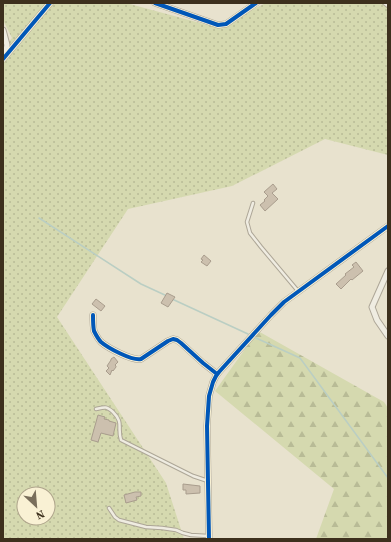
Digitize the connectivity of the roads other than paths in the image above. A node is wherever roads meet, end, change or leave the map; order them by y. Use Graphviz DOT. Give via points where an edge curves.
graph roads {
  1 [pos="50,3"];
  2 [pos="155,3"];
  3 [pos="256,3"];
  4 [pos="384,3"];
  5 [pos="388,6"];
  6 [pos="3,30"];
  7 [pos="4,58"];
  8 [pos="253,203"];
  9 [pos="388,226"];
  10 [pos="388,271"];
  11 [pos="298,292"];
  12 [pos="93,315"];
  13 [pos="388,336"];
  14 [pos="217,374"];
  15 [pos="96,409"];
  16 [pos="208,482"];
  17 [pos="109,508"];
  18 [pos="209,537"];
  1 -- 7 [label="street"];
  2 -- 3 [label="street" via="218,25 226,24"];
  4 -- 5 [label="lane"];
  6 -- 7 [label="street" via="7,45"];
  8 -- 11 [label="lane" via="247,222 250,233"];
  9 -- 11 [label="street"];
  10 -- 13 [label="street" via="372,308"];
  11 -- 14 [label="street" via="271,315"];
  12 -- 14 [label="street" via="96,336 117,352 137,360 173,339"];
  14 -- 16 [label="street" via="210,396 207,426"];
  15 -- 16 [label="lane" via="105,407 119,418 121,440"];
  16 -- 18 [label="street"];
  17 -- 18 [label="lane" via="119,520"];
}
